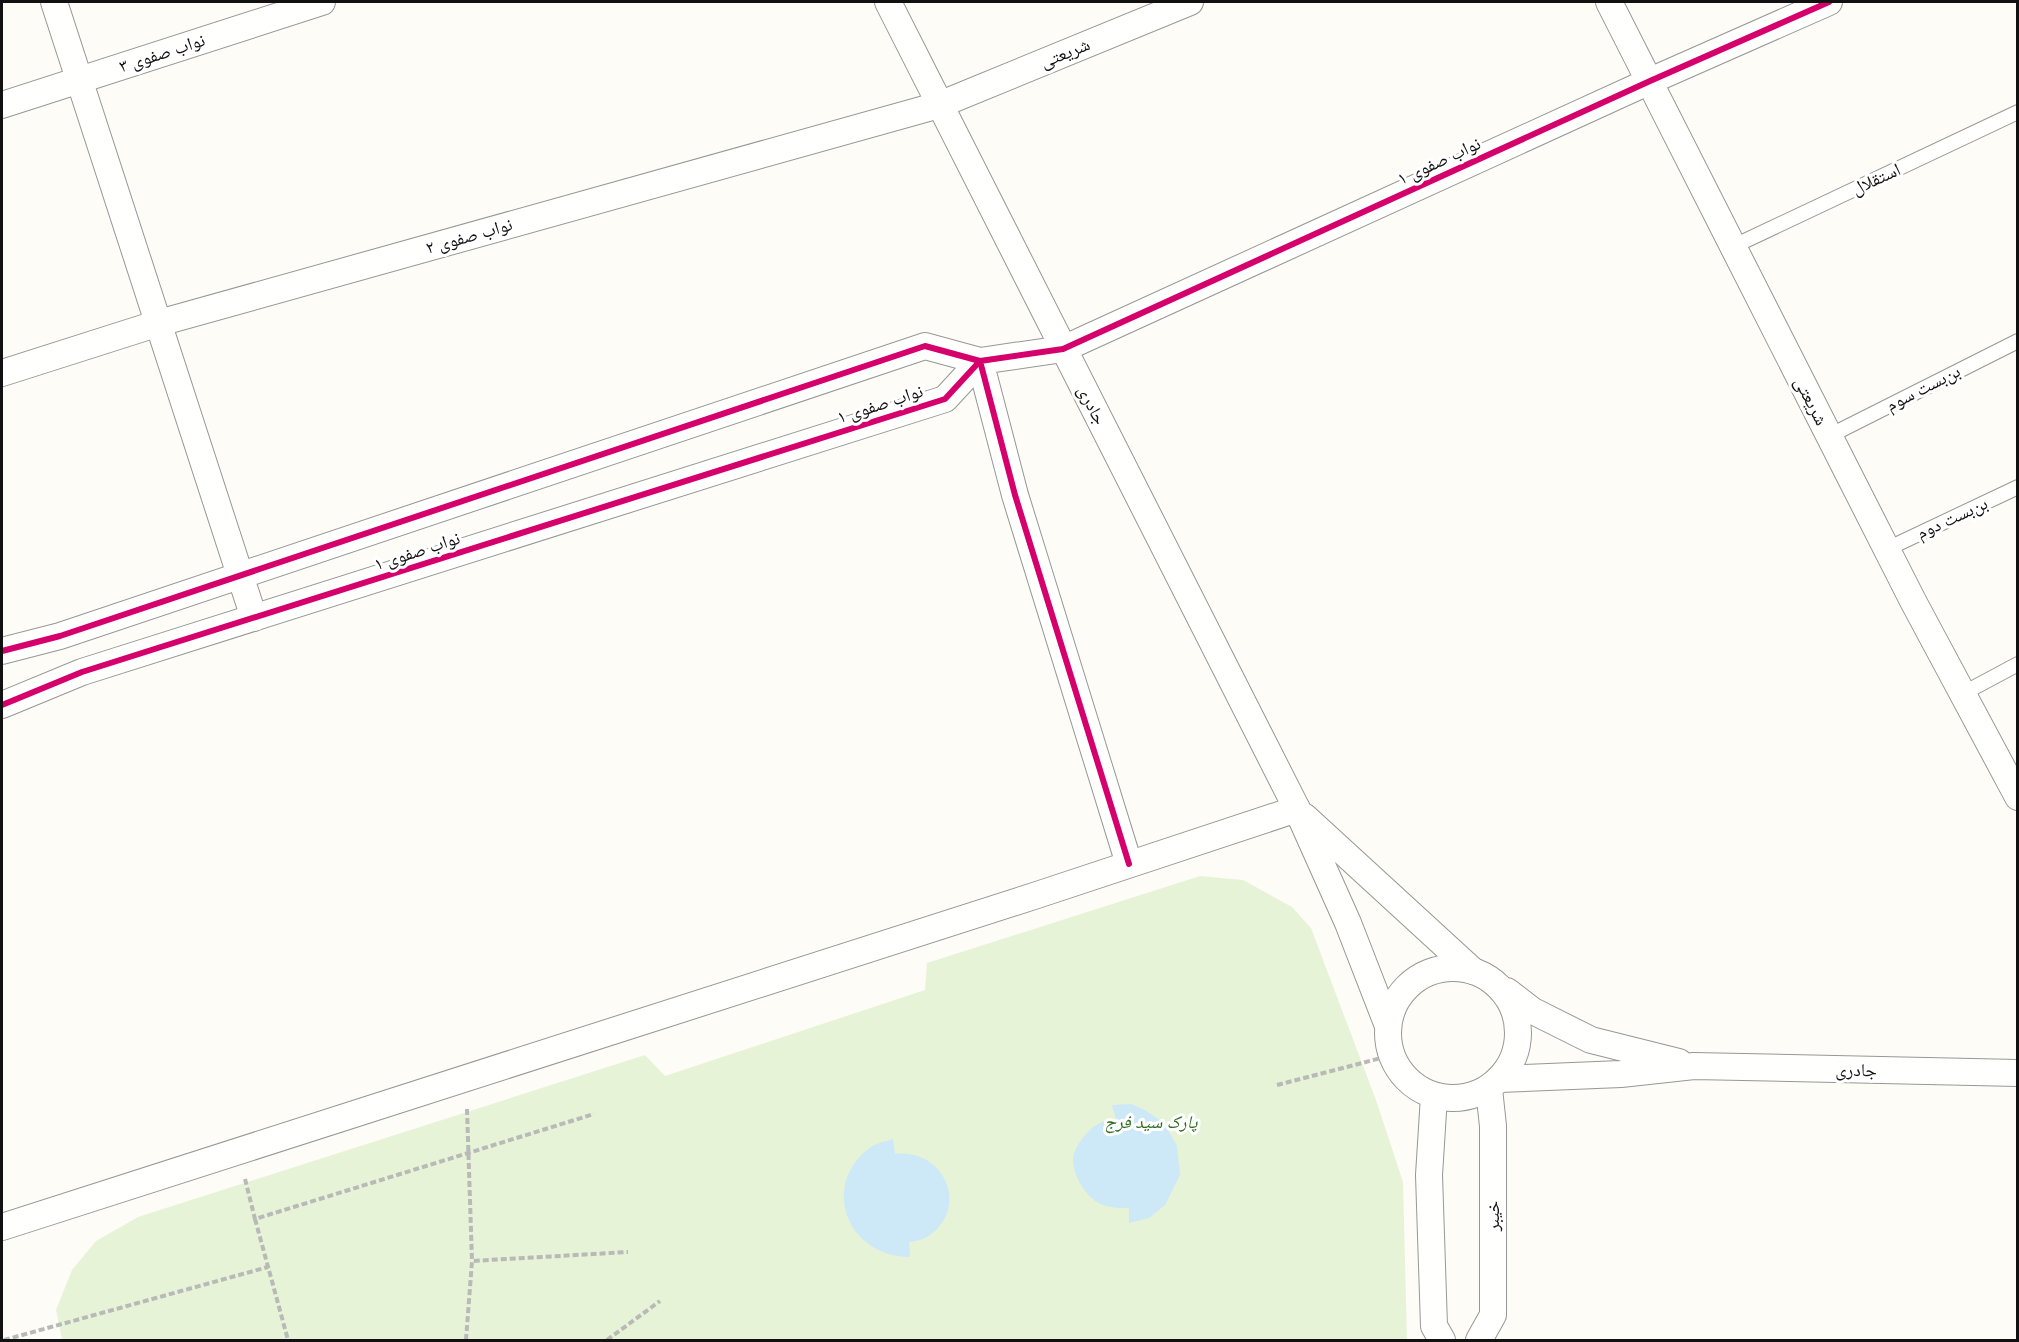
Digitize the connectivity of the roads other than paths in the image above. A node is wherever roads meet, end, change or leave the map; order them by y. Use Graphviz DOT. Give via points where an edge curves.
graph roads {
  1 [pos="54,2"];
  2 [pos="322,2"];
  3 [pos="888,2"];
  4 [pos="1190,2"];
  5 [pos="1609,2"];
  6 [pos="1829,2"];
  7 [pos="80,80"];
  8 [pos="1650,81"];
  9 [pos="2,105"];
  10 [pos="939,105"];
  11 [pos="2018,112"];
  12 [pos="1734,246"];
  13 [pos="159,323"];
  14 [pos="2018,341"];
  15 [pos="1063,349"];
  16 [pos="980,361"];
  17 [pos="2,373"];
  18 [pos="1829,436"];
  19 [pos="2018,487"];
  20 [pos="1887,549"];
  21 [pos="241,575"];
  22 [pos="254,618"];
  23 [pos="3,646"];
  24 [pos="2018,664"];
  25 [pos="1962,694"];
  26 [pos="2,705"];
  27 [pos="2018,797"];
  28 [pos="1297,809"];
  29 [pos="1129,864"];
  30 [pos="1473,971"];
  31 [pos="1500,985"];
  32 [pos="1388,1026"];
  33 [pos="1694,1066"];
  34 [pos="2018,1073"];
  35 [pos="1494,1084"];
  36 [pos="1434,1096"];
  37 [pos="2,1227"];
  38 [pos="1442,1341"];
  39 [pos="1479,1341"];
  1 -- 7 [label="street"];
  2 -- 7 [label="street, نواب صفوی ۳"];
  3 -- 10 [label="street, جادری"];
  4 -- 10 [label="street, شریعتی"];
  5 -- 8 [label="street, شریعتی"];
  6 -- 8 [label="street, نواب صفوی ۱"];
  7 -- 9 [label="street, نواب صفوی ۳"];
  7 -- 13 [label="street"];
  8 -- 12 [label="street, شریعتی"];
  8 -- 15 [label="street, نواب صفوی ۱"];
  10 -- 13 [label="street, نواب صفوی ۲"];
  10 -- 15 [label="street, جادری"];
  11 -- 12 [label="lane, استقلال"];
  12 -- 18 [label="street, شریعتی"];
  13 -- 17 [label="street, نواب صفوی ۲"];
  13 -- 21 [label="street"];
  14 -- 18 [label="lane, بن‌بست‌ سوم"];
  15 -- 16 [label="street, نواب صفوی ۱"];
  15 -- 28 [label="street, جادری"];
  16 -- 21 [label="street, نواب صفوی ۱" via="925,346"];
  16 -- 22 [label="street, نواب صفوی ۱" via="945,399"];
  16 -- 29 [label="street" via="1015,495"];
  18 -- 20 [label="street, شریعتی"];
  19 -- 20 [label="lane, بن‌بست‌ دوم"];
  20 -- 25 [label="street, شریعتی"];
  21 -- 22 [label="street"];
  21 -- 23 [label="street, نواب صفوی ۱" via="60,636"];
  22 -- 26 [label="street, نواب صفوی ۱" via="81,672"];
  24 -- 25 [label="lane"];
  25 -- 27 [label="street, شریعتی"];
  28 -- 29 [label="street"];
  28 -- 30 [label="street"];
  28 -- 32 [label="street, جادری"];
  29 -- 37 [label="street"];
  30 -- 31 [label="street"];
  30 -- 32 [label="street" via="1446,967 1418,978 1396,1000"];
  31 -- 33 [label="street" via="1533,1011 1591,1040"];
  31 -- 35 [label="street" via="1517,1011 1519,1041 1511,1067"];
  32 -- 36 [label="street" via="1390,1056 1407,1082"];
  33 -- 34 [label="street, جادری"];
  33 -- 35 [label="street"];
  35 -- 36 [label="street" via="1461,1099"];
  35 -- 39 [label="street, خیبر" via="1493,1315"];
  36 -- 38 [label="street" via="1429,1175 1434,1326"];
}
